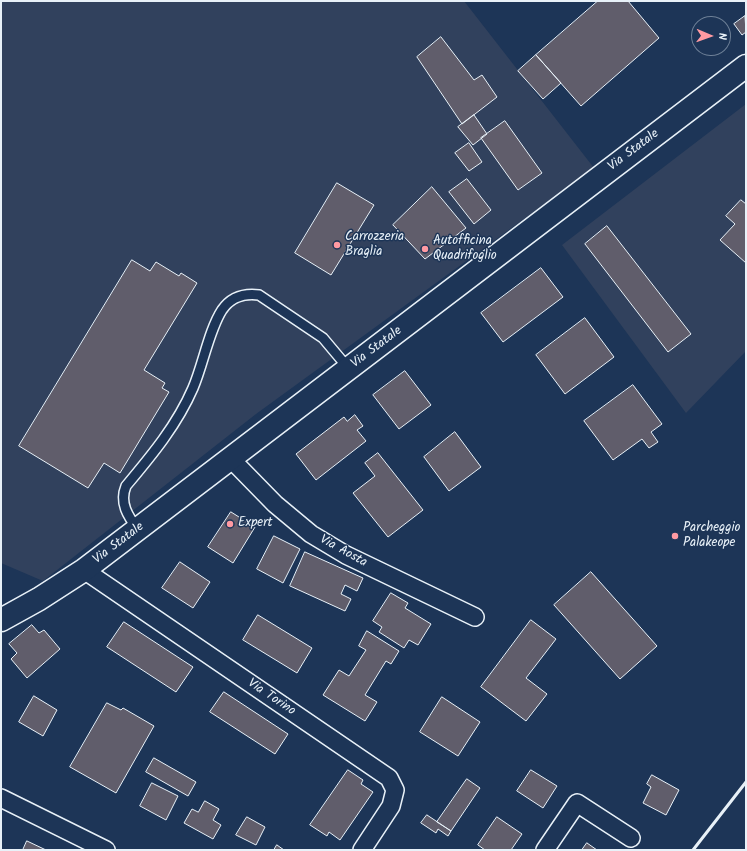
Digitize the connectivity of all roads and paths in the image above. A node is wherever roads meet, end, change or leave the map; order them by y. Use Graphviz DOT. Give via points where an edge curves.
graph roads {
  1 [pos="746,66"];
  2 [pos="349,369"];
  3 [pos="231,459"];
  4 [pos="138,530"];
  5 [pos="84,570"];
  6 [pos="475,617"];
  7 [pos="1,620"];
  8 [pos="1,798"];
  9 [pos="631,838"];
  10 [pos="106,850"];
  11 [pos="362,850"];
  12 [pos="545,850"];
  1 -- 2 [label="main road, Via Statale"];
  2 -- 3 [label="main road, Via Statale"];
  2 -- 4 [label="lane" via="323,338 259,294 248,293 231,300 216,324 186,405 152,455 126,486 126,513"];
  3 -- 4 [label="main road, Via Statale"];
  3 -- 6 [label="street, Via Aosta" via="275,504 311,534 346,555"];
  4 -- 5 [label="main road, Via Statale"];
  5 -- 7 [label="main road, Via Statale"];
  5 -- 11 [label="street, Via Torino" via="389,778 395,790 391,806"];
  8 -- 10 [label="street"];
  9 -- 12 [label="street" via="577,803"];
}
